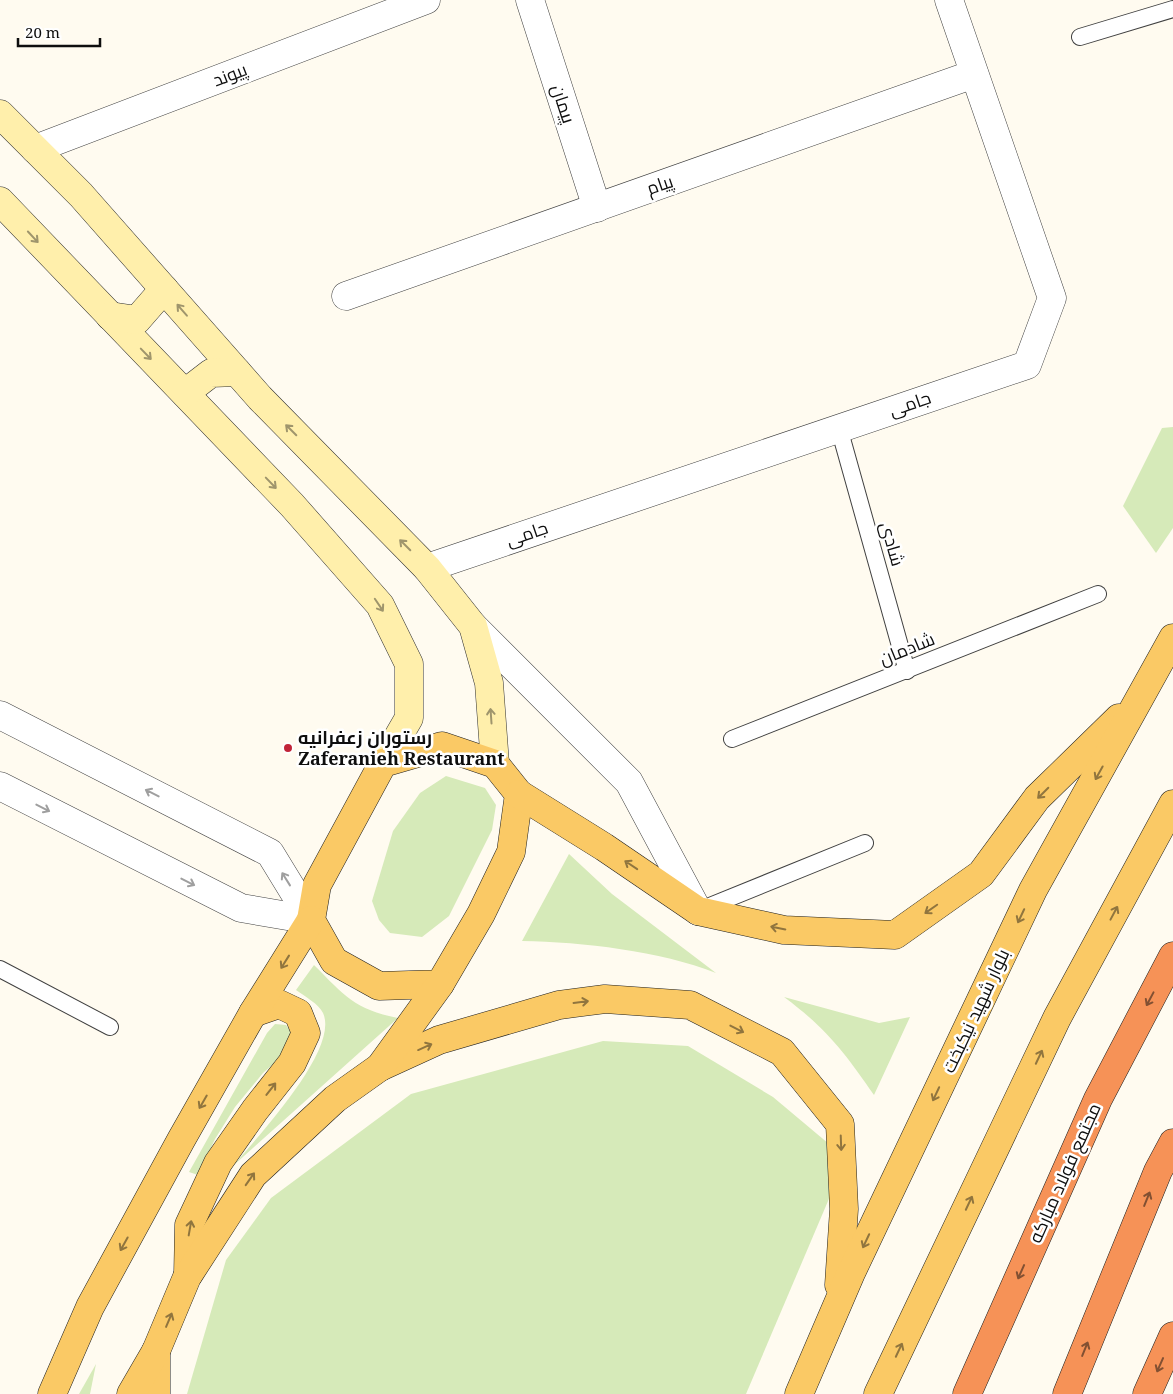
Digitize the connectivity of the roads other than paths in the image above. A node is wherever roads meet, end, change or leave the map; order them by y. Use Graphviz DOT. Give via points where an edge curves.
graph roads {
  1 [pos="426,0"];
  2 [pos="530,0"];
  3 [pos="949,0"];
  4 [pos="1173,9"];
  5 [pos="1080,37"];
  6 [pos="974,74"];
  7 [pos="0,114"];
  8 [pos="35,149"];
  9 [pos="0,201"];
  10 [pos="596,208"];
  11 [pos="164,289"];
  12 [pos="346,296"];
  13 [pos="110,316"];
  14 [pos="237,372"];
  15 [pos="185,394"];
  16 [pos="839,428"];
  17 [pos="427,568"];
  18 [pos="1098,594"];
  19 [pos="473,626"];
  20 [pos="1173,638"];
  21 [pos="907,670"];
  22 [pos="1140,698"];
  23 [pos="0,715"];
  24 [pos="732,740"];
  25 [pos="383,763"];
  26 [pos="495,764"];
  27 [pos="0,786"];
  28 [pos="519,794"];
  29 [pos="1173,804"];
  30 [pos="865,843"];
  31 [pos="698,911"];
  32 [pos="311,920"];
  33 [pos="1173,956"];
  34 [pos="0,969"];
  35 [pos="440,984"];
  36 [pos="253,1013"];
  37 [pos="110,1028"];
  38 [pos="380,1067"];
  39 [pos="1173,1143"];
  40 [pos="188,1276"];
  41 [pos="838,1302"];
  42 [pos="1173,1336"];
  43 [pos="156,1351"];
  44 [pos="52,1394"];
  45 [pos="131,1394"];
  46 [pos="156,1394"];
  47 [pos="799,1394"];
  48 [pos="878,1394"];
  49 [pos="967,1394"];
  50 [pos="1067,1394"];
  51 [pos="1147,1394"];
  1 -- 8 [label="street, پیوند"];
  2 -- 10 [label="street, پیمان"];
  3 -- 6 [label="street, جامی"];
  4 -- 5 [label="lane"];
  6 -- 10 [label="street, پیام"];
  6 -- 16 [label="street, جامی" via="1052,298 1027,365"];
  7 -- 8 [label="street"];
  8 -- 11 [label="street" via="81,195"];
  9 -- 13 [label="street, one-way"];
  10 -- 12 [label="street, پیام"];
  11 -- 13 [label="street" via="137,320"];
  14 -- 11 [label="street, one-way"];
  13 -- 15 [label="street, one-way"];
  14 -- 15 [label="street" via="210,373"];
  17 -- 14 [label="street, one-way"];
  15 -- 25 [label="street, one-way" via="292,505 380,605 409,664 409,718"];
  16 -- 17 [label="street, جامی"];
  16 -- 21 [label="lane, شادی"];
  17 -- 19 [label="street"];
  18 -- 21 [label="lane, شادمان"];
  26 -- 19 [label="street, one-way" via="489,683"];
  19 -- 31 [label="street" via="629,782"];
  20 -- 22 [label="main road, بلوار شهید نیکبخت"];
  21 -- 24 [label="lane, شادمان"];
  22 -- 31 [label="main road, one-way" via="1037,798 981,874 895,935 784,930"];
  22 -- 41 [label="main road, بلوار شهید نیکبخت, one-way" via="1034,890"];
  32 -- 23 [label="street, one-way" via="270,853"];
  25 -- 26 [label="main road" via="442,746"];
  25 -- 32 [label="main road" via="317,885"];
  26 -- 28 [label="main road"];
  27 -- 32 [label="street, one-way" via="241,908"];
  31 -- 28 [label="main road, one-way"];
  28 -- 35 [label="main road" via="511,852 481,914"];
  48 -- 29 [label="main road, one-way" via="1057,1018"];
  30 -- 31 [label="lane"];
  32 -- 35 [label="main road" via="334,961 380,986"];
  32 -- 36 [label="main road, one-way"];
  33 -- 49 [label="highway, مجتمع فولاد مبارکه, one-way" via="1098,1098"];
  34 -- 37 [label="lane"];
  35 -- 38 [label="main road"];
  40 -- 36 [label="main road, one-way" via="189,1225 218,1163 292,1063 306,1033 298,1013 279,1004"];
  36 -- 44 [label="main road, one-way" via="90,1307"];
  40 -- 38 [label="main road, one-way" via="253,1175 335,1099"];
  38 -- 41 [label="main road, one-way" via="439,1040 559,1005 605,999 690,1005 782,1052 840,1124 844,1209"];
  50 -- 39 [label="highway, one-way" via="1158,1171"];
  43 -- 40 [label="main road, one-way"];
  41 -- 47 [label="main road, بلوار شهید نیکبخت"];
  42 -- 51 [label="highway, one-way"];
  43 -- 45 [label="main road"];
  43 -- 46 [label="main road"];
}
